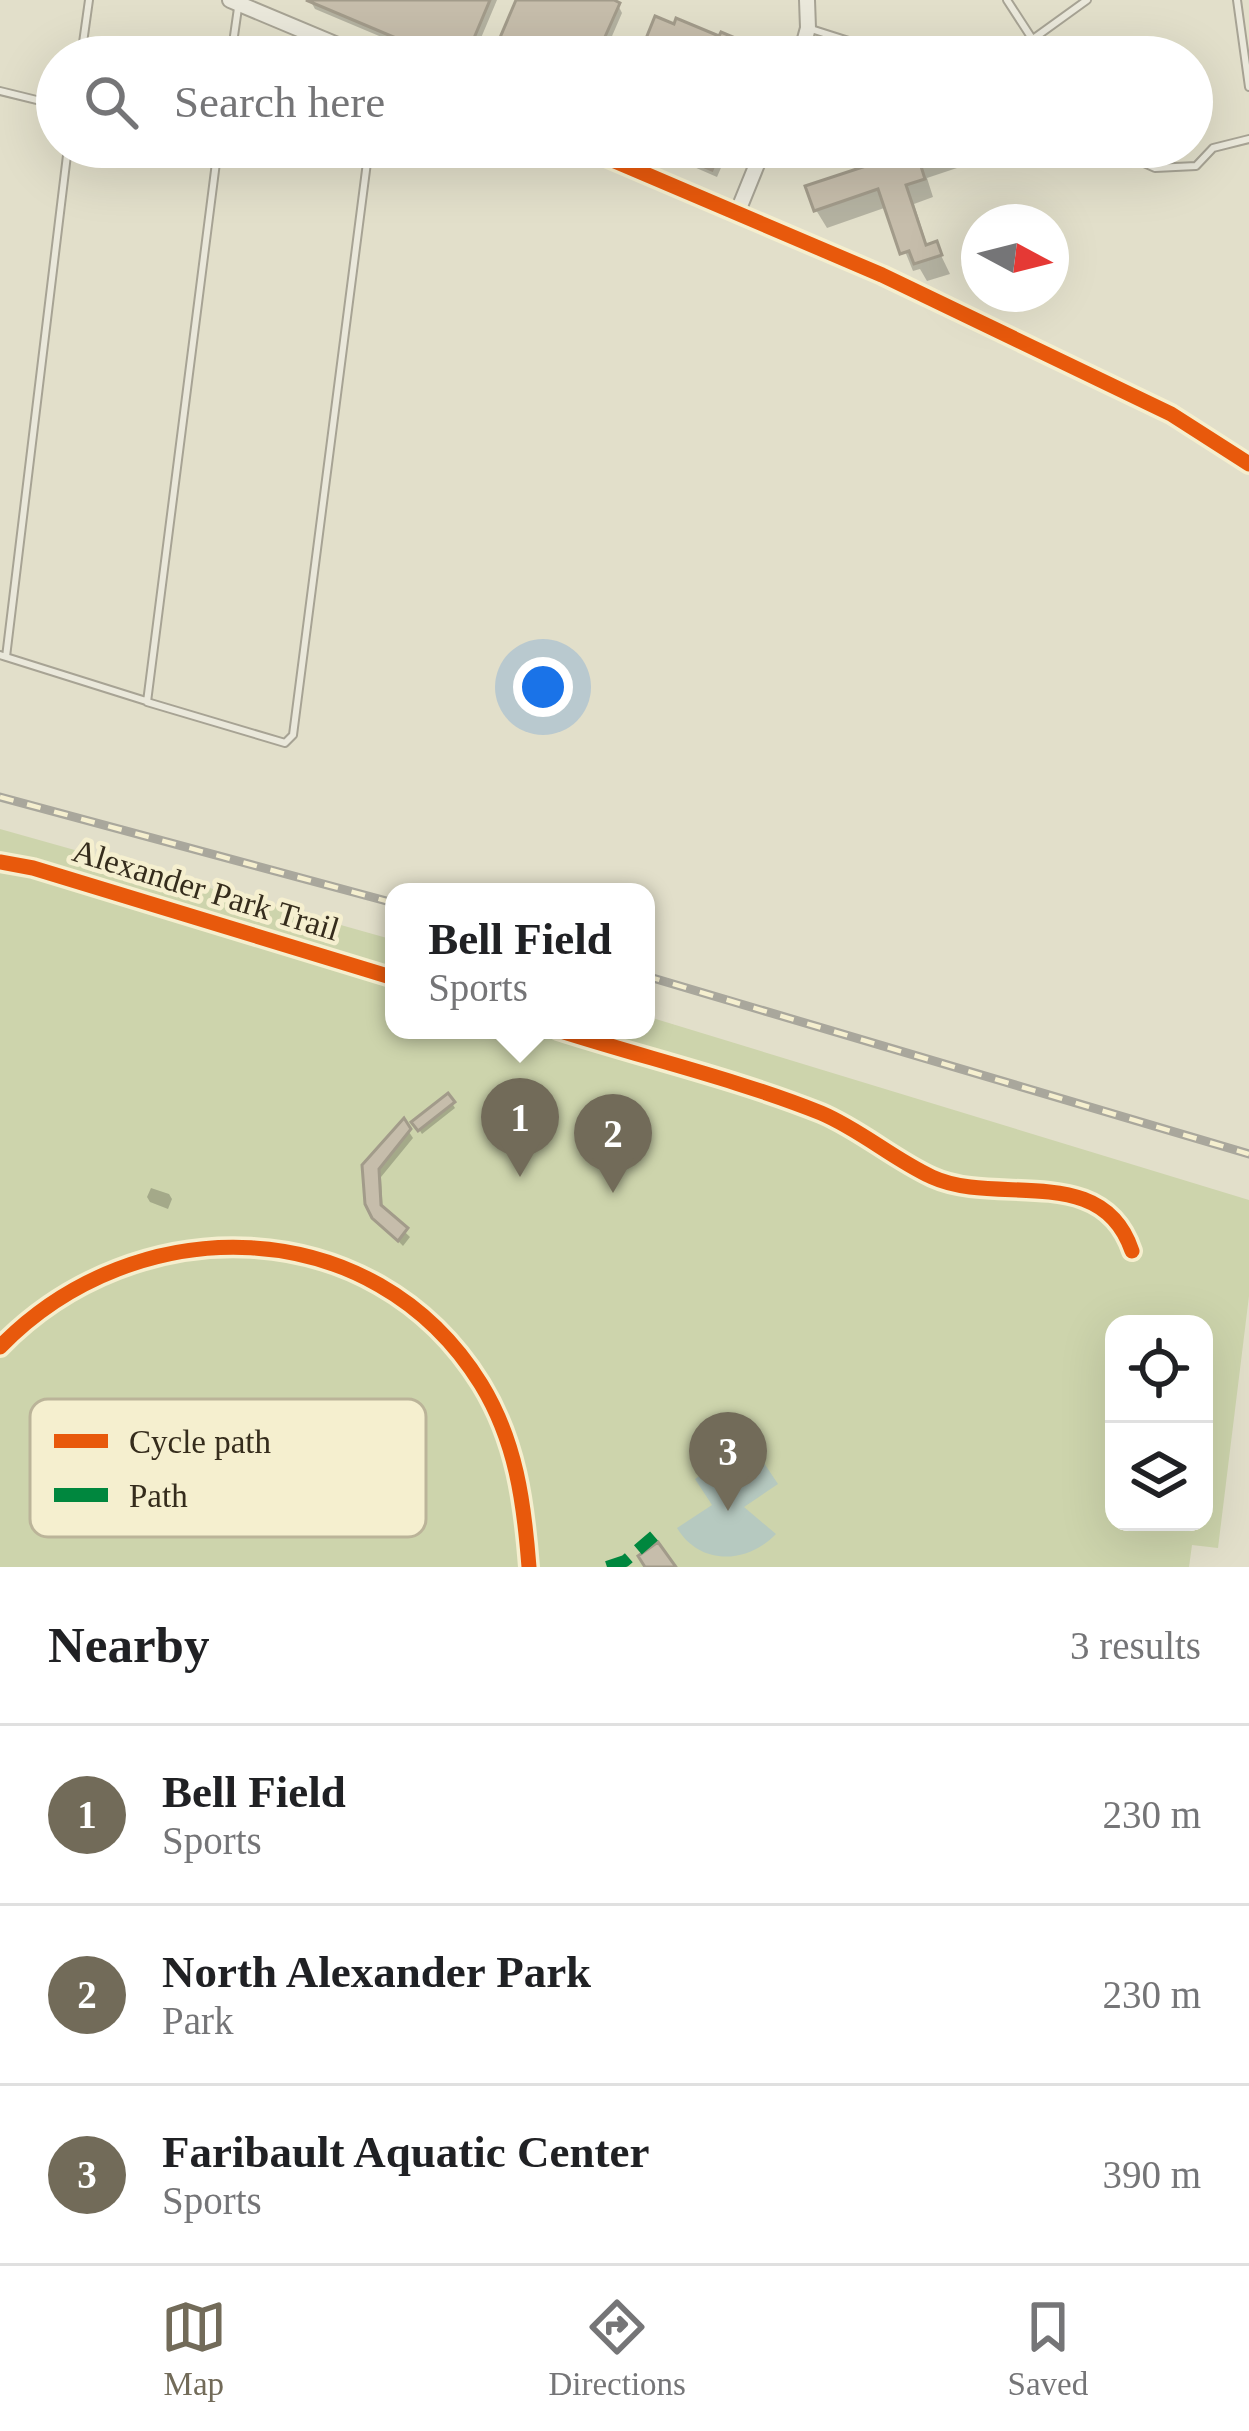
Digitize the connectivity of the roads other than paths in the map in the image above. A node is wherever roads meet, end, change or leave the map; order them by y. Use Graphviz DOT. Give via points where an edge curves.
graph roads {
  1 [pos="89,0"];
  2 [pos="806,0"];
  3 [pos="1006,0"];
  4 [pos="1087,0"];
  5 [pos="1237,0"];
  6 [pos="234,2"];
  7 [pos="808,28"];
  8 [pos="83,36"];
  9 [pos="232,36"];
  10 [pos="316,36"];
  11 [pos="806,36"];
  12 [pos="833,36"];
  13 [pos="1030,36"];
  14 [pos="1034,36"];
  15 [pos="1249,87"];
  16 [pos="0,91"];
  17 [pos="36,100"];
  18 [pos="1249,139"];
  19 [pos="1213,148"];
  20 [pos="65,168"];
  21 [pos="215,168"];
  22 [pos="366,168"];
  23 [pos="633,168"];
  24 [pos="755,168"];
  25 [pos="738,211"];
  26 [pos="1249,464"];
  27 [pos="3,656"];
  28 [pos="147,702"];
  29 [pos="0,1347"];
  30 [pos="529,1567"];
  1 -- 8 [label="lane"];
  2 -- 7 [label="street"];
  3 -- 13 [label="lane"];
  4 -- 14 [label="lane"];
  5 -- 15 [label="lane"];
  6 -- 9 [label="lane"];
  6 -- 10 [label="street"];
  7 -- 11 [label="street"];
  7 -- 12 [label="lane"];
  16 -- 17 [label="lane"];
  18 -- 19 [label="lane"];
  20 -- 27 [label="lane"];
  21 -- 28 [label="lane"];
  22 -- 28 [label="lane" via="293,735 274,741"];
  23 -- 25 [label="street"];
  24 -- 25 [label="street"];
  25 -- 26 [label="street" via="1171,414"];
  27 -- 28 [label="lane"];
  29 -- 30 [label="street" via="78,1284 165,1252 272,1250 352,1274 418,1315 482,1386 515,1460"];
}
